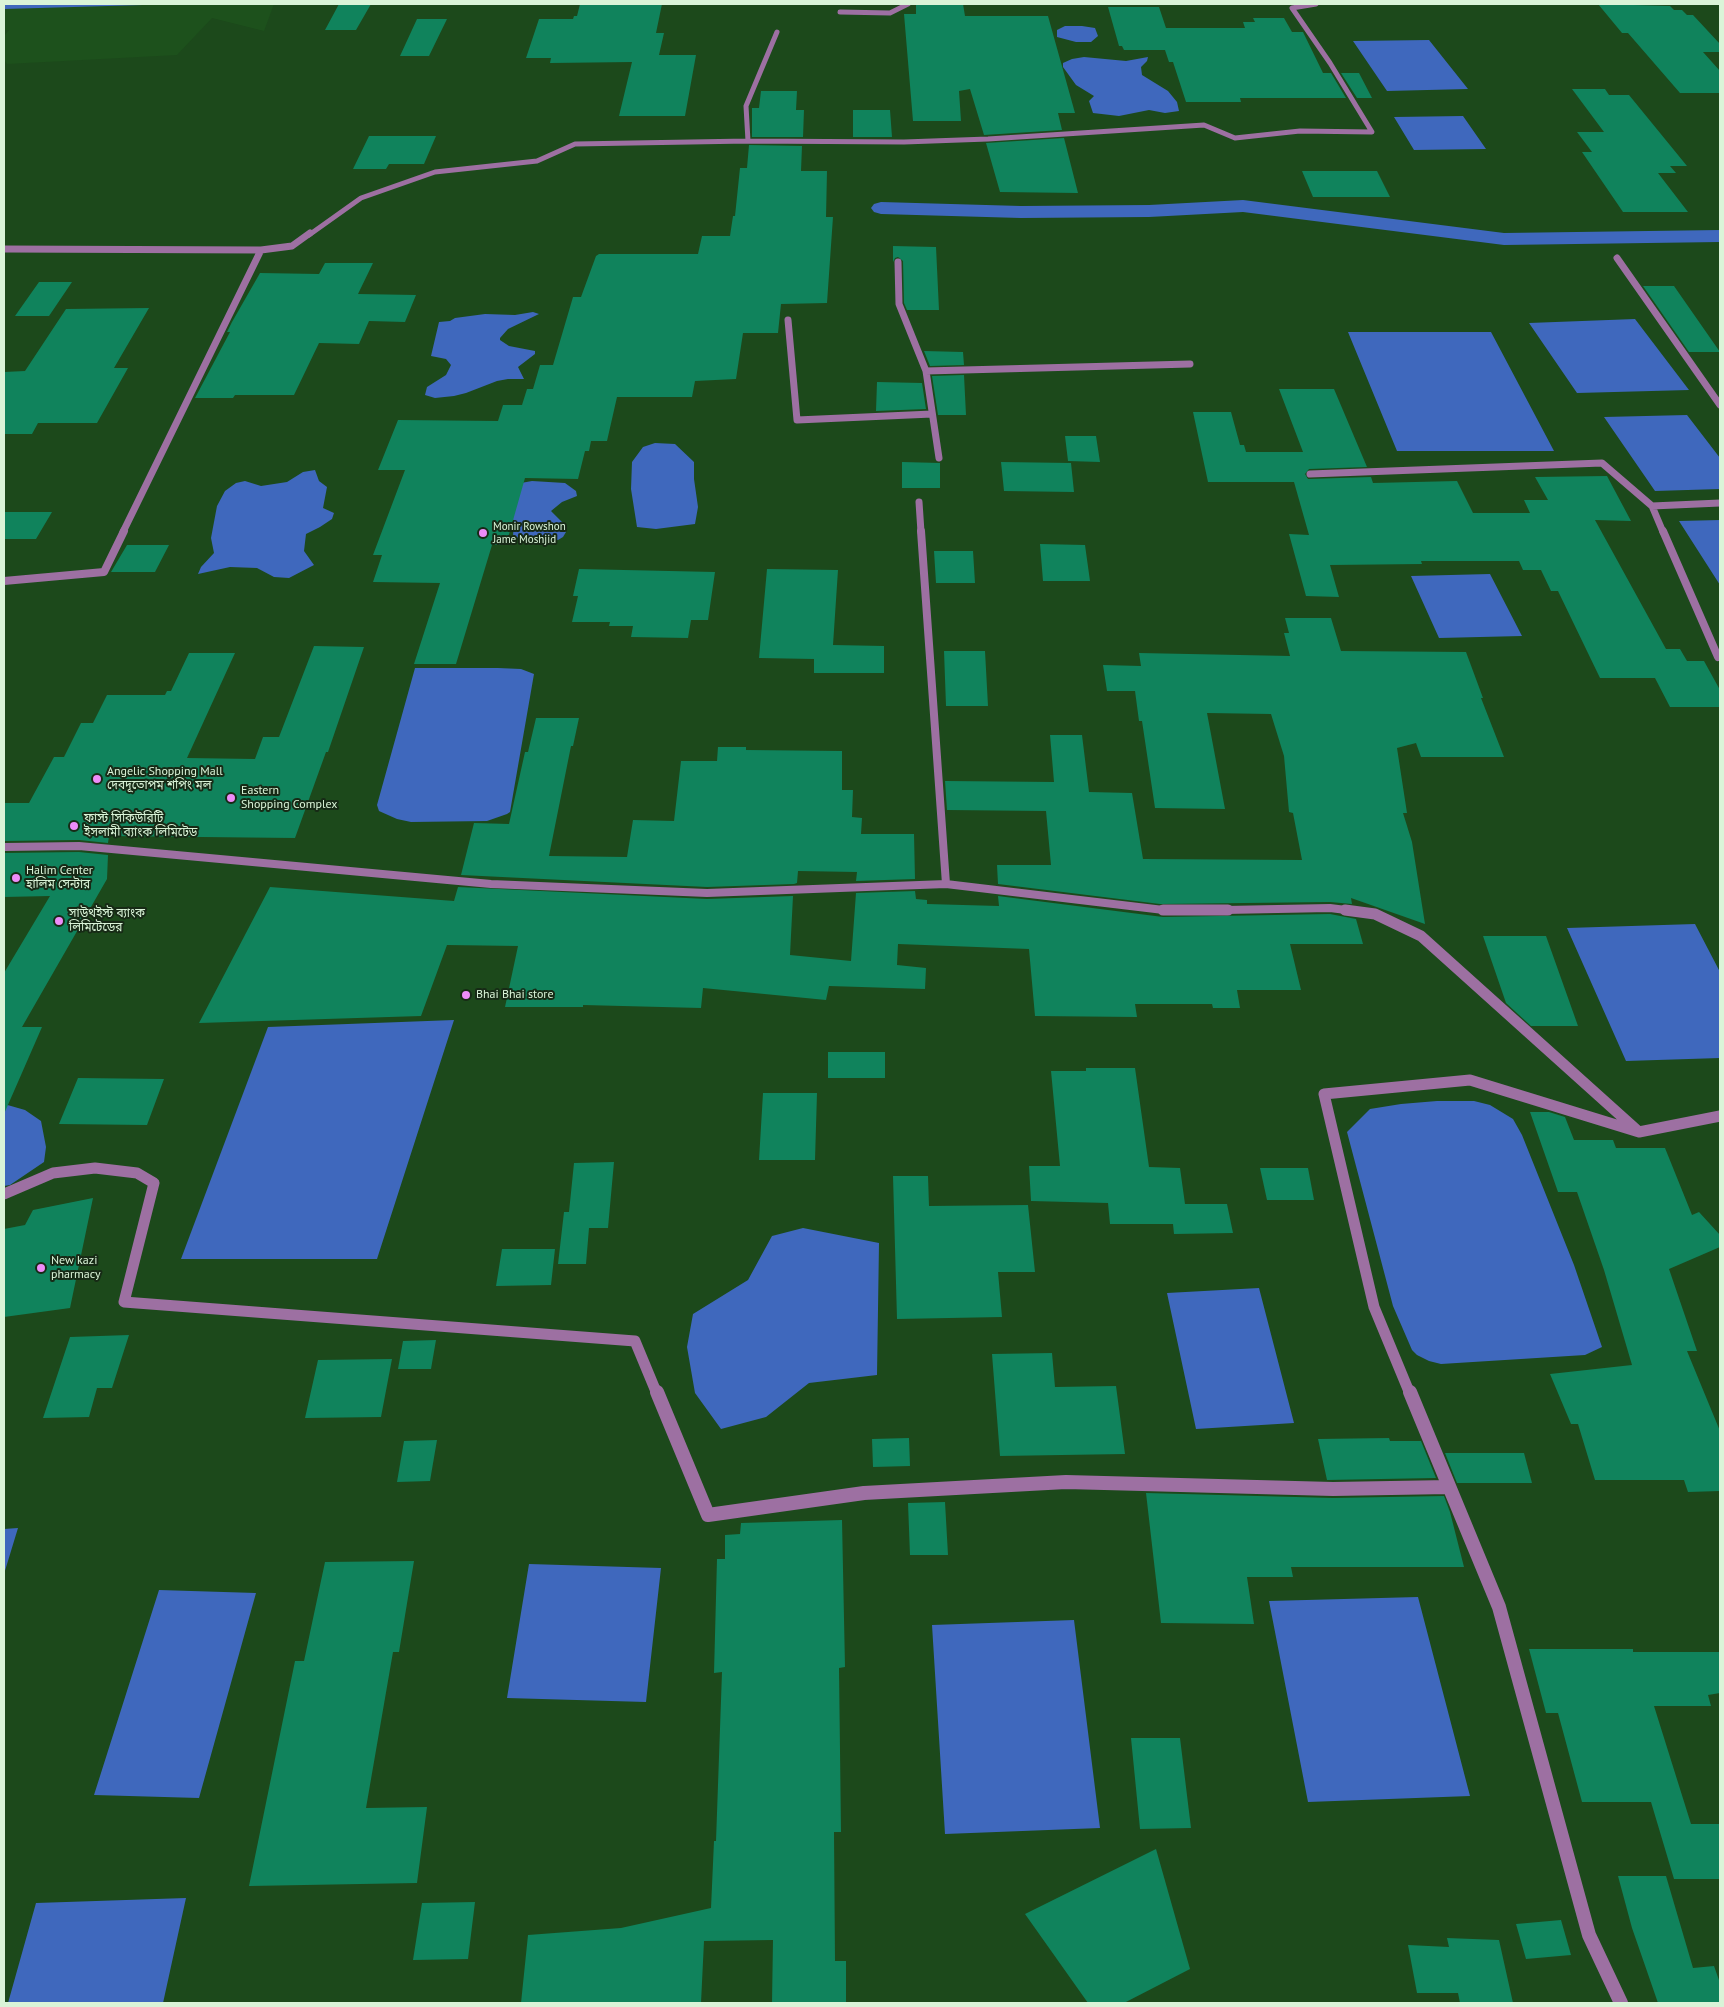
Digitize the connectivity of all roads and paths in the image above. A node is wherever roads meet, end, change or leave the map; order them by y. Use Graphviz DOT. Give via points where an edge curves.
graph roads {
  1 [pos="908,4"];
  2 [pos="1316,4"];
  3 [pos="840,12"];
  4 [pos="777,32"];
  5 [pos="748,141"];
  6 [pos="4,249"];
  7 [pos="261,250"];
  8 [pos="1617,258"];
  9 [pos="898,262"];
  10 [pos="788,320"];
  11 [pos="1190,364"];
  12 [pos="926,371"];
  13 [pos="1720,405"];
  14 [pos="932,414"];
  15 [pos="939,458"];
  16 [pos="1310,474"];
  17 [pos="920,502"];
  18 [pos="1720,504"];
  19 [pos="1652,506"];
  20 [pos="4,581"];
  21 [pos="1719,658"];
  22 [pos="4,847"];
  23 [pos="946,884"];
  24 [pos="1720,1116"];
  25 [pos="1639,1132"];
  26 [pos="4,1194"];
  27 [pos="1449,1487"];
  28 [pos="1621,2003"];
  1 -- 3 [label="street" via="890,12"];
  2 -- 5 [label="street" via="1292,8 1372,132 1300,131 1234,138 1204,125 914,142"];
  4 -- 5 [label="street" via="746,106"];
  5 -- 7 [label="street" via="575,144 537,161 435,172 361,198 292,246"];
  6 -- 7 [label="street"];
  7 -- 20 [label="street" via="104,572"];
  8 -- 13 [label="street"];
  9 -- 12 [label="street" via="899,304"];
  10 -- 14 [label="street" via="797,420"];
  11 -- 12 [label="street"];
  12 -- 14 [label="street"];
  14 -- 15 [label="street"];
  16 -- 19 [label="street" via="1602,463"];
  17 -- 23 [label="street"];
  18 -- 19 [label="street"];
  19 -- 21 [label="street"];
  22 -- 23 [label="street" via="80,846 491,884 688,892"];
  23 -- 25 [label="street" via="1172,911 1330,908 1375,914 1421,936"];
  24 -- 25 [label="street"];
  25 -- 27 [label="street" via="1470,1080 1324,1094 1374,1307"];
  26 -- 27 [label="street" via="53,1173 95,1168 137,1173 154,1183 124,1302 635,1341 708,1516 864,1493 1066,1482 1332,1489"];
  27 -- 28 [label="street" via="1499,1607 1589,1935"];
}
